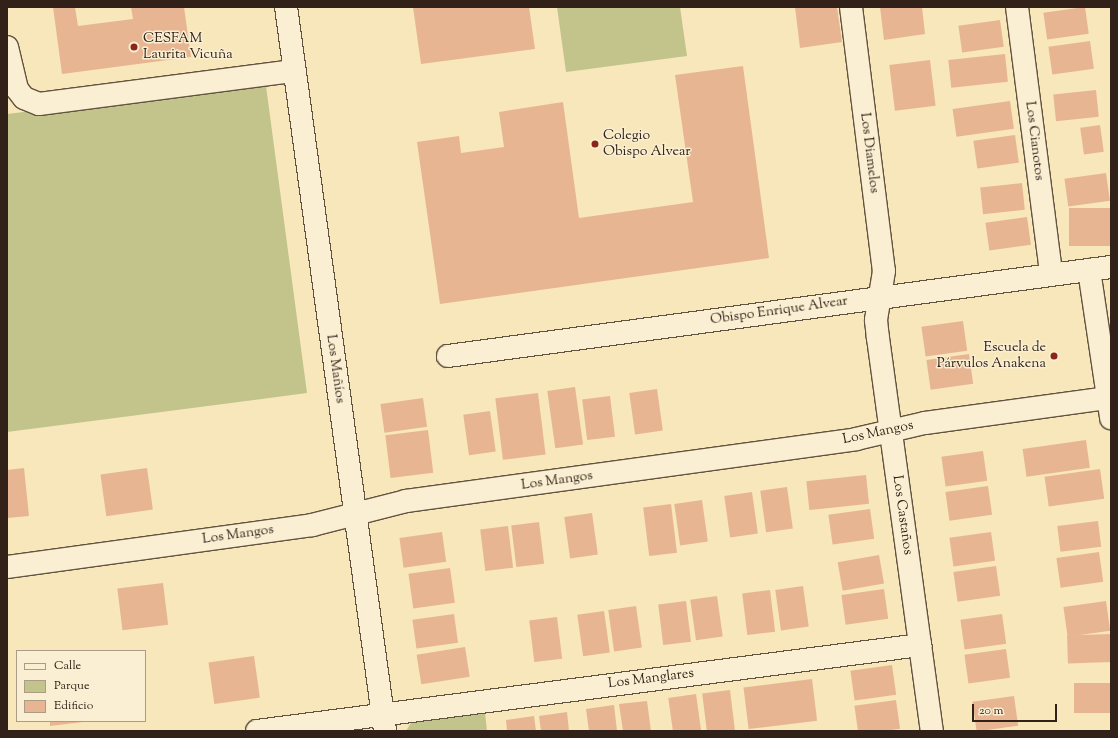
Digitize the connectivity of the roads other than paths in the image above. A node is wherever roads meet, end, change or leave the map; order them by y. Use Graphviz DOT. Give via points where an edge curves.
graph roads {
  1 [pos="286,7"];
  2 [pos="851,7"];
  3 [pos="1017,7"];
  4 [pos="7,47"];
  5 [pos="294,71"];
  6 [pos="1111,267"];
  7 [pos="1089,270"];
  8 [pos="1051,274"];
  9 [pos="880,298"];
  10 [pos="448,356"];
  11 [pos="1110,408"];
  12 [pos="891,431"];
  13 [pos="355,514"];
  14 [pos="7,567"];
  15 [pos="920,645"];
  16 [pos="384,722"];
  17 [pos="257,731"];
  18 [pos="932,731"];
  1 -- 5 [label="street, Los Mañíos"];
  2 -- 9 [label="street, Los Diamelos" via="884,271"];
  3 -- 8 [label="street, Los Cianotos"];
  4 -- 5 [label="street" via="17,89 24,98 39,104"];
  5 -- 13 [label="street, Los Mañíos"];
  6 -- 7 [label="street, Obispo Enrique Alvear"];
  7 -- 8 [label="street, Obispo Enrique Alvear"];
  7 -- 11 [label="street"];
  8 -- 9 [label="street, Obispo Enrique Alvear"];
  9 -- 10 [label="street, Obispo Enrique Alvear"];
  9 -- 12 [label="street, Los Castaños" via="876,320"];
  11 -- 12 [label="street, Los Mangos" via="925,424"];
  12 -- 13 [label="street, Los Mangos" via="856,439 406,502"];
  12 -- 15 [label="street, Los Castaños"];
  13 -- 14 [label="street, Los Mangos" via="312,525"];
  13 -- 16 [label="street, Los Mañíos"];
  15 -- 16 [label="street, Los Manglares"];
  15 -- 18 [label="street, Los Castaños"];
  16 -- 17 [label="street, Los Manglares"];
}
